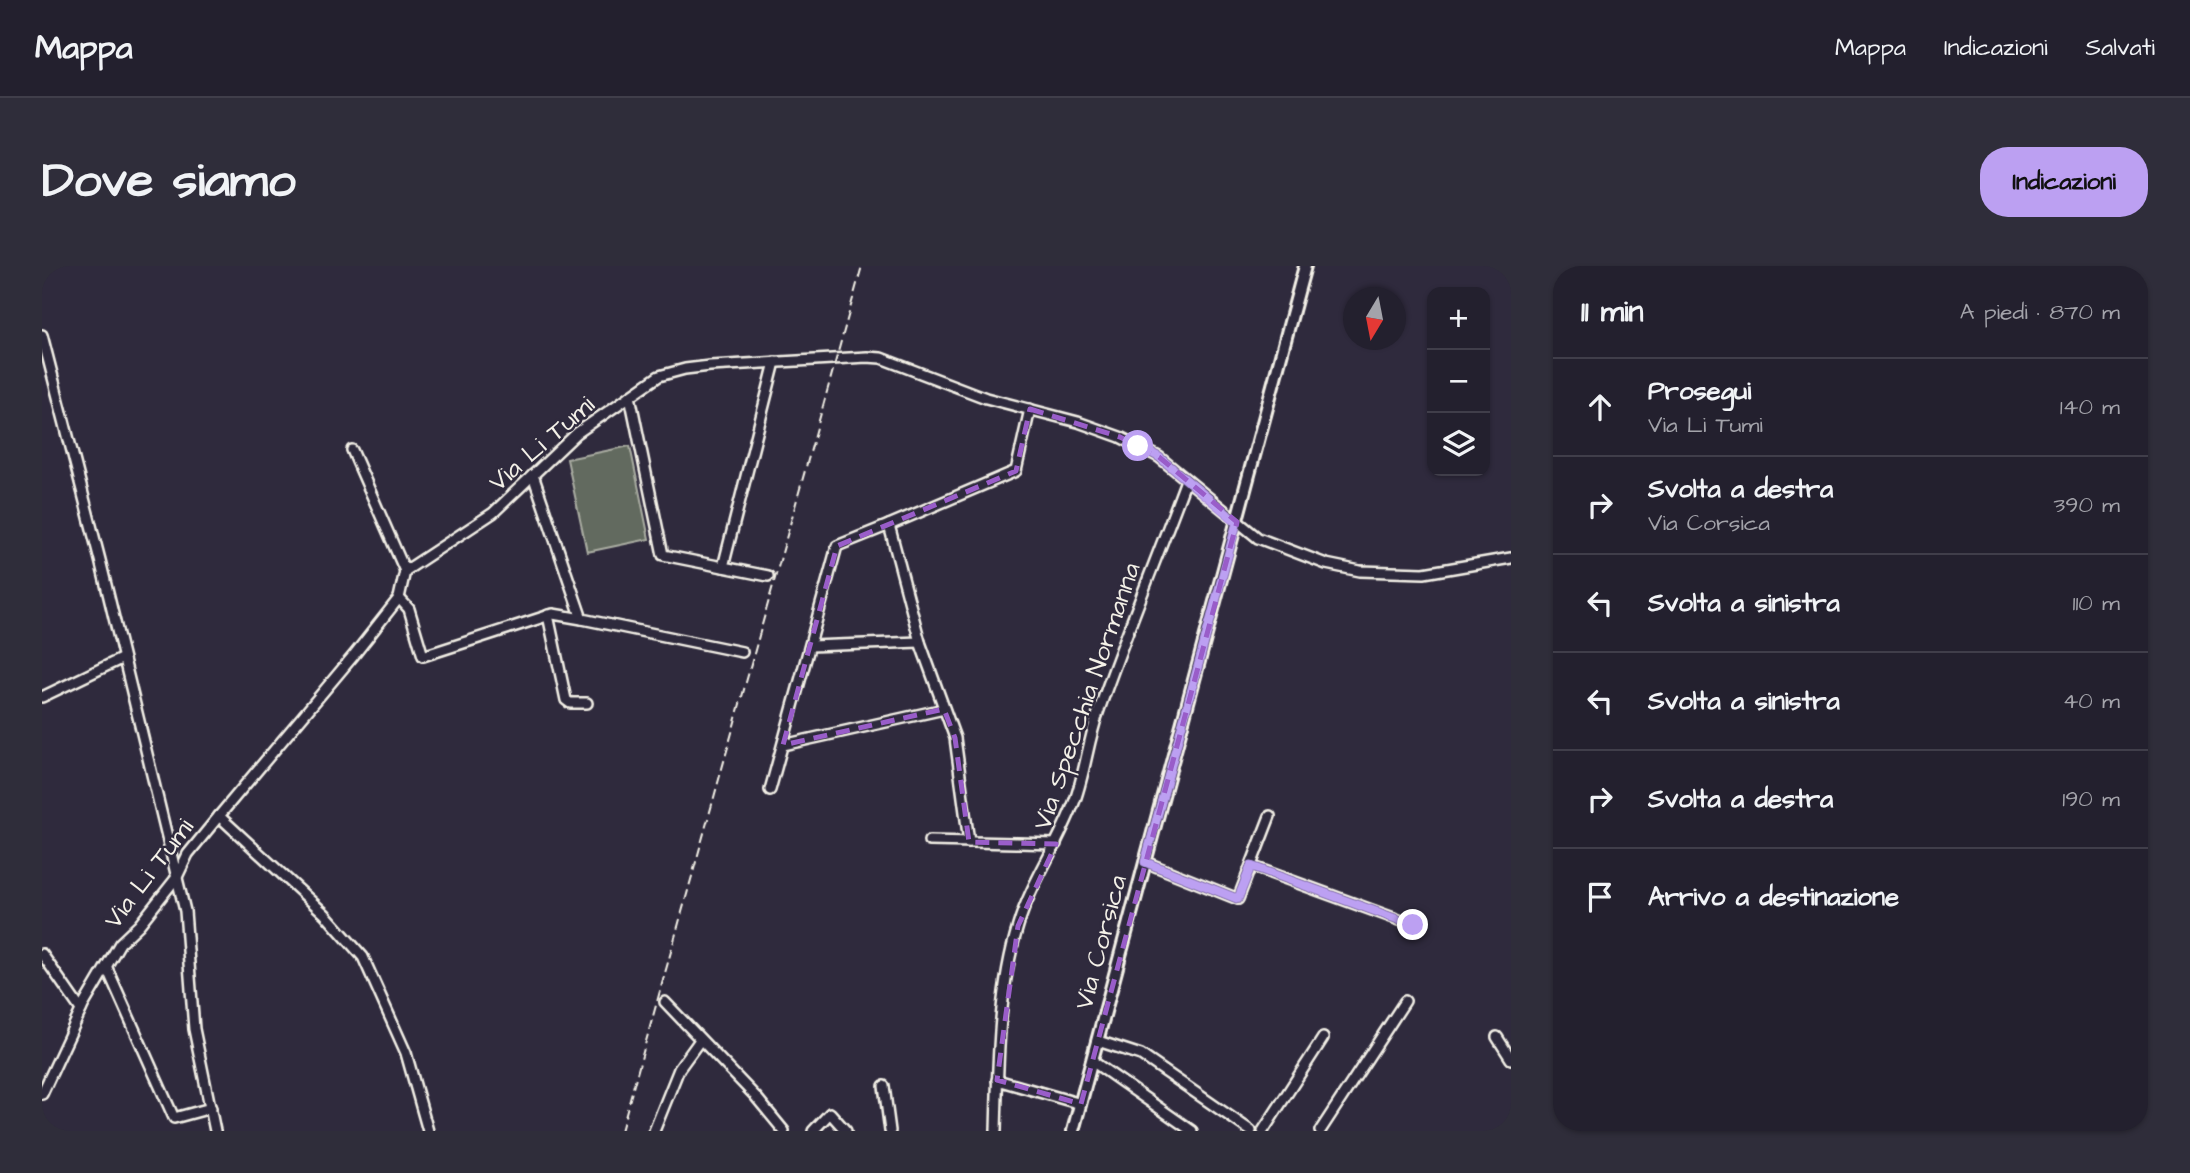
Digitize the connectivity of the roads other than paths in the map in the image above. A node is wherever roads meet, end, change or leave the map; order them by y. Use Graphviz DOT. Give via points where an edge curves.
graph roads {
  1 [pos="1305,266"];
  2 [pos="42,335"];
  3 [pos="775,362"];
  4 [pos="630,396"];
  5 [pos="1030,409"];
  6 [pos="352,450"];
  7 [pos="533,475"];
  8 [pos="1186,480"];
  9 [pos="1237,522"];
  10 [pos="889,526"];
  11 [pos="1511,558"];
  12 [pos="723,567"];
  13 [pos="405,571"];
  14 [pos="768,576"];
  15 [pos="399,598"];
  16 [pos="548,615"];
  17 [pos="582,619"];
  18 [pos="919,642"];
  19 [pos="810,646"];
  20 [pos="742,652"];
  21 [pos="123,658"];
  22 [pos="42,697"];
  23 [pos="587,703"];
  24 [pos="944,709"];
  25 [pos="783,745"];
  26 [pos="771,790"];
  27 [pos="219,816"];
  28 [pos="1270,816"];
  29 [pos="929,841"];
  30 [pos="970,842"];
  31 [pos="1056,844"];
  32 [pos="1145,862"];
  33 [pos="1251,866"];
  34 [pos="177,877"];
  35 [pos="1413,925"];
  36 [pos="42,954"];
  37 [pos="107,968"];
  38 [pos="1405,1001"];
  39 [pos="665,1002"];
  40 [pos="81,1010"];
  41 [pos="1497,1037"];
  42 [pos="1323,1038"];
  43 [pos="700,1040"];
  44 [pos="1098,1041"];
  45 [pos="1511,1059"];
  46 [pos="1092,1061"];
  47 [pos="998,1080"];
  48 [pos="884,1087"];
  49 [pos="42,1094"];
  50 [pos="1081,1104"];
  51 [pos="211,1108"];
  52 [pos="215,1131"];
  53 [pos="428,1131"];
  54 [pos="653,1131"];
  55 [pos="784,1131"];
  56 [pos="813,1131"];
  57 [pos="846,1131"];
  58 [pos="890,1131"];
  59 [pos="996,1131"];
  60 [pos="1073,1131"];
  61 [pos="1192,1131"];
  62 [pos="1251,1131"];
  63 [pos="1263,1131"];
  64 [pos="1320,1131"];
  1 -- 9 [label="main road, Via Corsica"];
  2 -- 21 [label="street"];
  3 -- 4 [label="street, Via Li Tumi" via="685,369 659,376"];
  3 -- 5 [label="street, Via Li Tumi" via="881,359"];
  3 -- 12 [label="street"];
  4 -- 7 [label="street, Via Li Tumi" via="577,433"];
  4 -- 12 [label="street" via="663,555"];
  5 -- 8 [label="street, Via Li Tumi" via="1129,441 1159,457"];
  5 -- 10 [label="street" via="1016,471"];
  6 -- 13 [label="street"];
  7 -- 13 [label="street, Via Li Tumi" via="493,513"];
  7 -- 17 [label="street"];
  8 -- 9 [label="street, Via Li Tumi"];
  8 -- 31 [label="street, Via Specchia Normanna" via="1097,716 1075,799"];
  9 -- 11 [label="street, Via Li Tumi" via="1273,545 1360,571 1424,573"];
  9 -- 32 [label="main road, Via Corsica"];
  10 -- 18 [label="street"];
  10 -- 19 [label="street" via="837,546"];
  12 -- 14 [label="street"];
  13 -- 15 [label="street, Via Li Tumi"];
  15 -- 16 [label="street" via="409,609 423,656"];
  15 -- 27 [label="street, Via Li Tumi"];
  16 -- 17 [label="street"];
  16 -- 23 [label="street" via="566,700"];
  17 -- 20 [label="street"];
  18 -- 19 [label="street"];
  18 -- 24 [label="street"];
  19 -- 25 [label="street"];
  21 -- 22 [label="street"];
  21 -- 34 [label="street"];
  24 -- 25 [label="street"];
  24 -- 30 [label="street" via="955,738"];
  25 -- 26 [label="street"];
  27 -- 34 [label="street, Via Li Tumi" via="188,854"];
  27 -- 53 [label="street" via="363,957 406,1053"];
  28 -- 33 [label="street"];
  29 -- 30 [label="street"];
  30 -- 31 [label="street"];
  31 -- 47 [label="street, Via Specchia Normanna" via="1017,926 1000,1030"];
  32 -- 33 [label="street" via="1238,899"];
  32 -- 44 [label="main road, Via Corsica"];
  33 -- 35 [label="street"];
  34 -- 37 [label="street, Via Li Tumi" via="120,943"];
  34 -- 51 [label="street" via="194,1029"];
  36 -- 40 [label="street"];
  37 -- 40 [label="street, Via Li Tumi"];
  37 -- 51 [label="street" via="174,1118"];
  38 -- 64 [label="street"];
  39 -- 43 [label="street"];
  40 -- 49 [label="street, Via Li Tumi"];
  41 -- 45 [label="street"];
  42 -- 63 [label="street"];
  43 -- 54 [label="street" via="679,1069"];
  43 -- 55 [label="street"];
  44 -- 46 [label="main road, Via Corsica"];
  44 -- 62 [label="street" via="1141,1055"];
  46 -- 50 [label="main road, Via Corsica"];
  46 -- 61 [label="street"];
  47 -- 50 [label="street"];
  47 -- 59 [label="street, Via Specchia Normanna"];
  48 -- 58 [label="street"];
  50 -- 60 [label="main road, Via Corsica"];
  51 -- 52 [label="street"];
  56 -- 57 [label="street" via="830,1113"];
}
